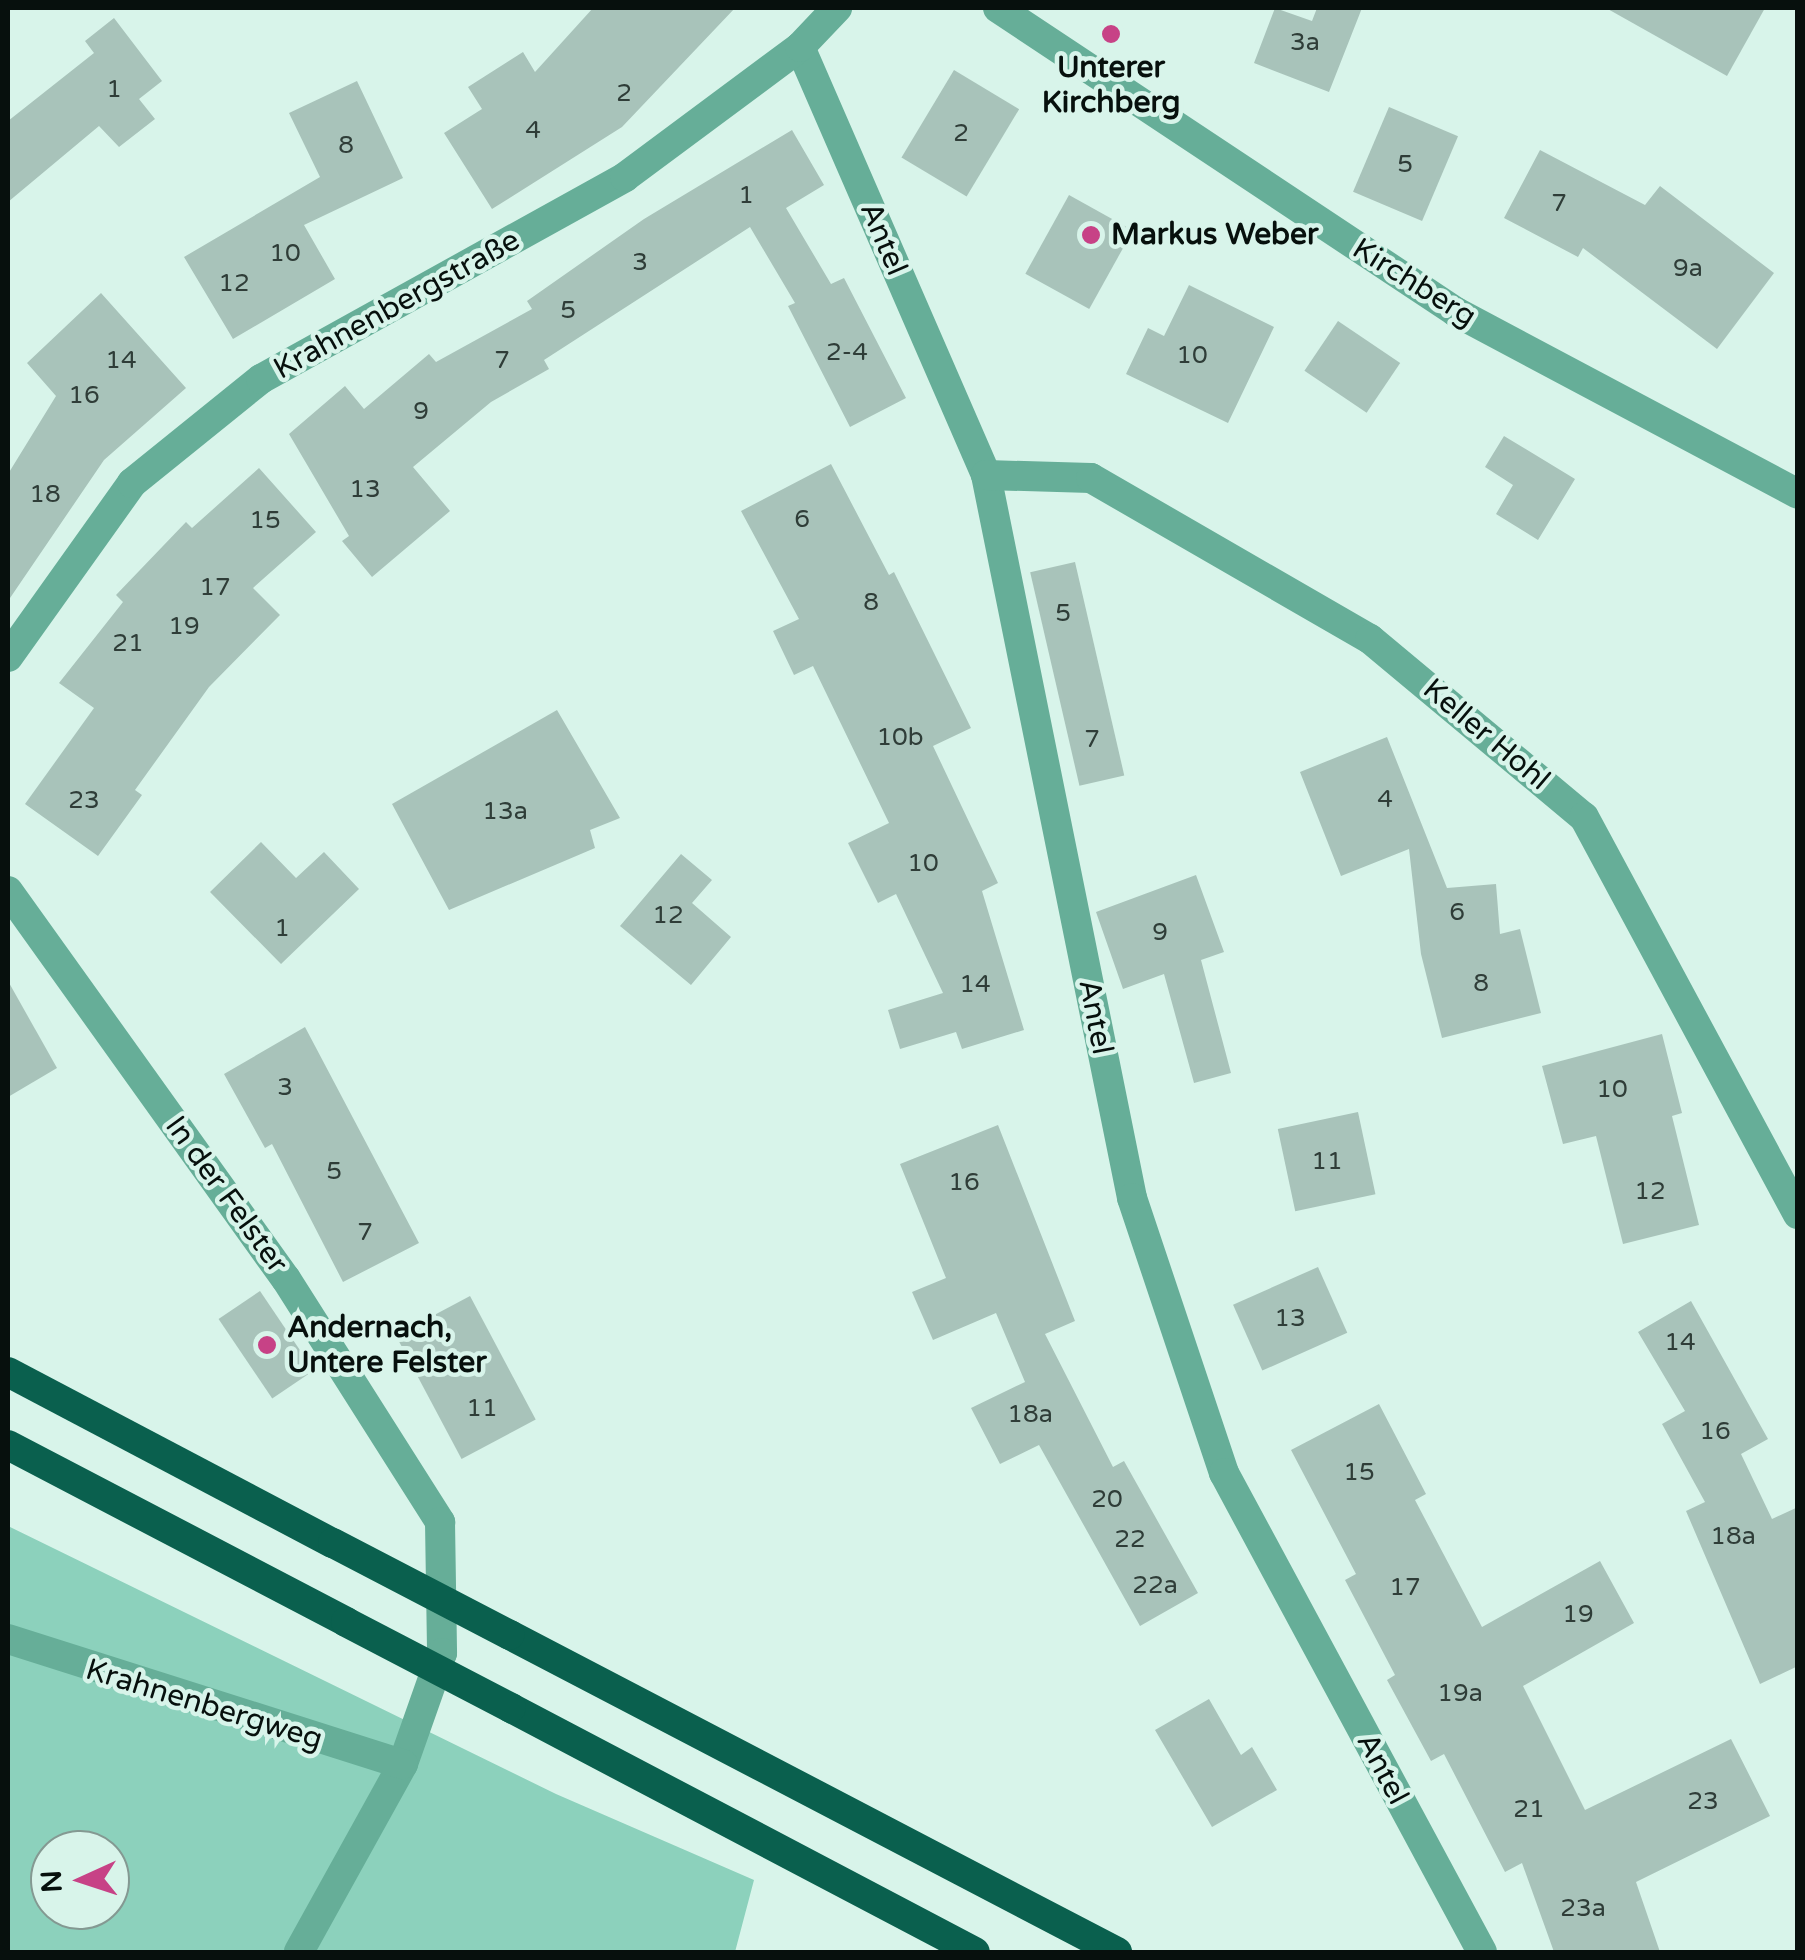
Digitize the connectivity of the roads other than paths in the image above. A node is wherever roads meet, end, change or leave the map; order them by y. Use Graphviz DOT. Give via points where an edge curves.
graph roads {
  1 [pos="837,8"];
  2 [pos="998,8"];
  3 [pos="800,47"];
  4 [pos="986,474"];
  5 [pos="1798,494"];
  6 [pos="8,657"];
  7 [pos="8,891"];
  8 [pos="1798,1214"];
  9 [pos="8,1372"];
  10 [pos="8,1445"];
  11 [pos="8,1640"];
  12 [pos="403,1764"];
  13 [pos="299,1952"];
  14 [pos="975,1952"];
  15 [pos="1117,1952"];
  16 [pos="1482,1952"];
  1 -- 3 [label="street, Krahnenbergstraße"];
  2 -- 5 [label="street, Kirchberg" via="1456,312"];
  3 -- 4 [label="street, Antel"];
  3 -- 6 [label="street, Krahnenbergstraße" via="625,176 261,379 132,484"];
  4 -- 8 [label="street, Keller Hohl" via="1091,478 1370,639 1584,817"];
  4 -- 16 [label="street, Antel" via="1132,1198 1211,1437 1224,1474"];
  7 -- 12 [label="street, In der Felster" via="286,1279 440,1522 442,1654"];
  9 -- 15 [label="highway, bridge"];
  10 -- 14 [label="highway, bridge"];
  11 -- 12 [label="street, Krahnenbergweg"];
  12 -- 13 [label="street, In der Felster"];
}
